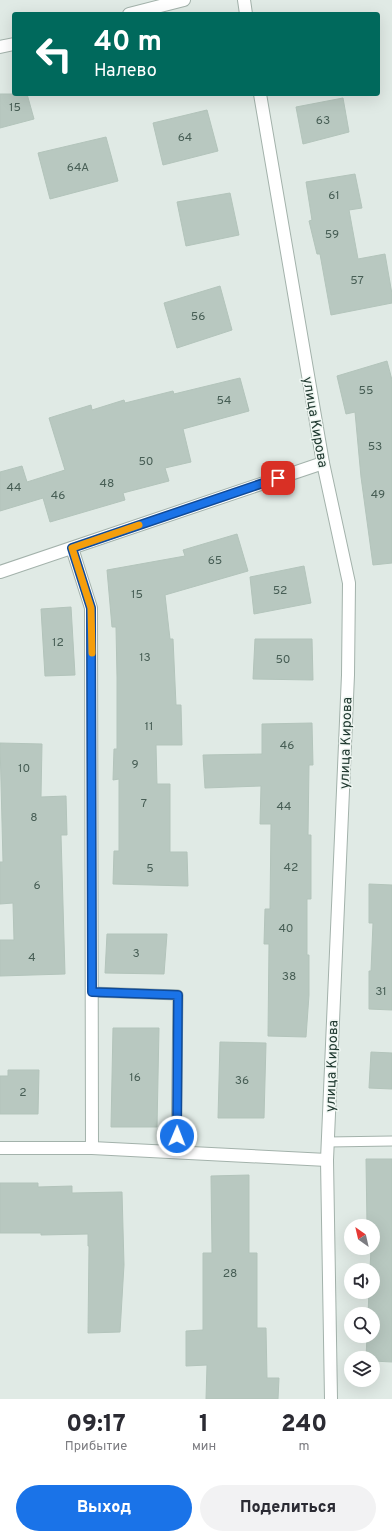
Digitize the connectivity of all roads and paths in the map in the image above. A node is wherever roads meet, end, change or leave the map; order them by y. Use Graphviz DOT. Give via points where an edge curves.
graph roads {
  1 [pos="184,0"];
  2 [pos="244,0"];
  3 [pos="137,12"];
  4 [pos="246,12"];
  5 [pos="12,44"];
  6 [pos="0,47"];
  7 [pos="260,96"];
  8 [pos="322,463"];
  9 [pos="72,548"];
  10 [pos="0,572"];
  11 [pos="92,992"];
  12 [pos="392,1141"];
  13 [pos="328,1142"];
  14 [pos="0,1148"];
  15 [pos="92,1148"];
  16 [pos="176,1152"];
  17 [pos="327,1160"];
  18 [pos="331,1399"];
  1 -- 3 [label="street"];
  2 -- 4 [label="street"];
  5 -- 6 [label="street"];
  7 -- 8 [label="street, улица Кирова"];
  8 -- 9 [label="street"];
  8 -- 13 [label="street, улица Кирова" via="349,583 348,682"];
  9 -- 10 [label="street"];
  9 -- 11 [label="street" via="91,608"];
  11 -- 15 [label="street"];
  11 -- 16 [label="lane" via="178,995"];
  12 -- 13 [label="lane"];
  13 -- 17 [label="street, улица Кирова"];
  14 -- 15 [label="street"];
  15 -- 16 [label="street"];
  16 -- 17 [label="street"];
  17 -- 18 [label="street, улица Кирова"];
}
